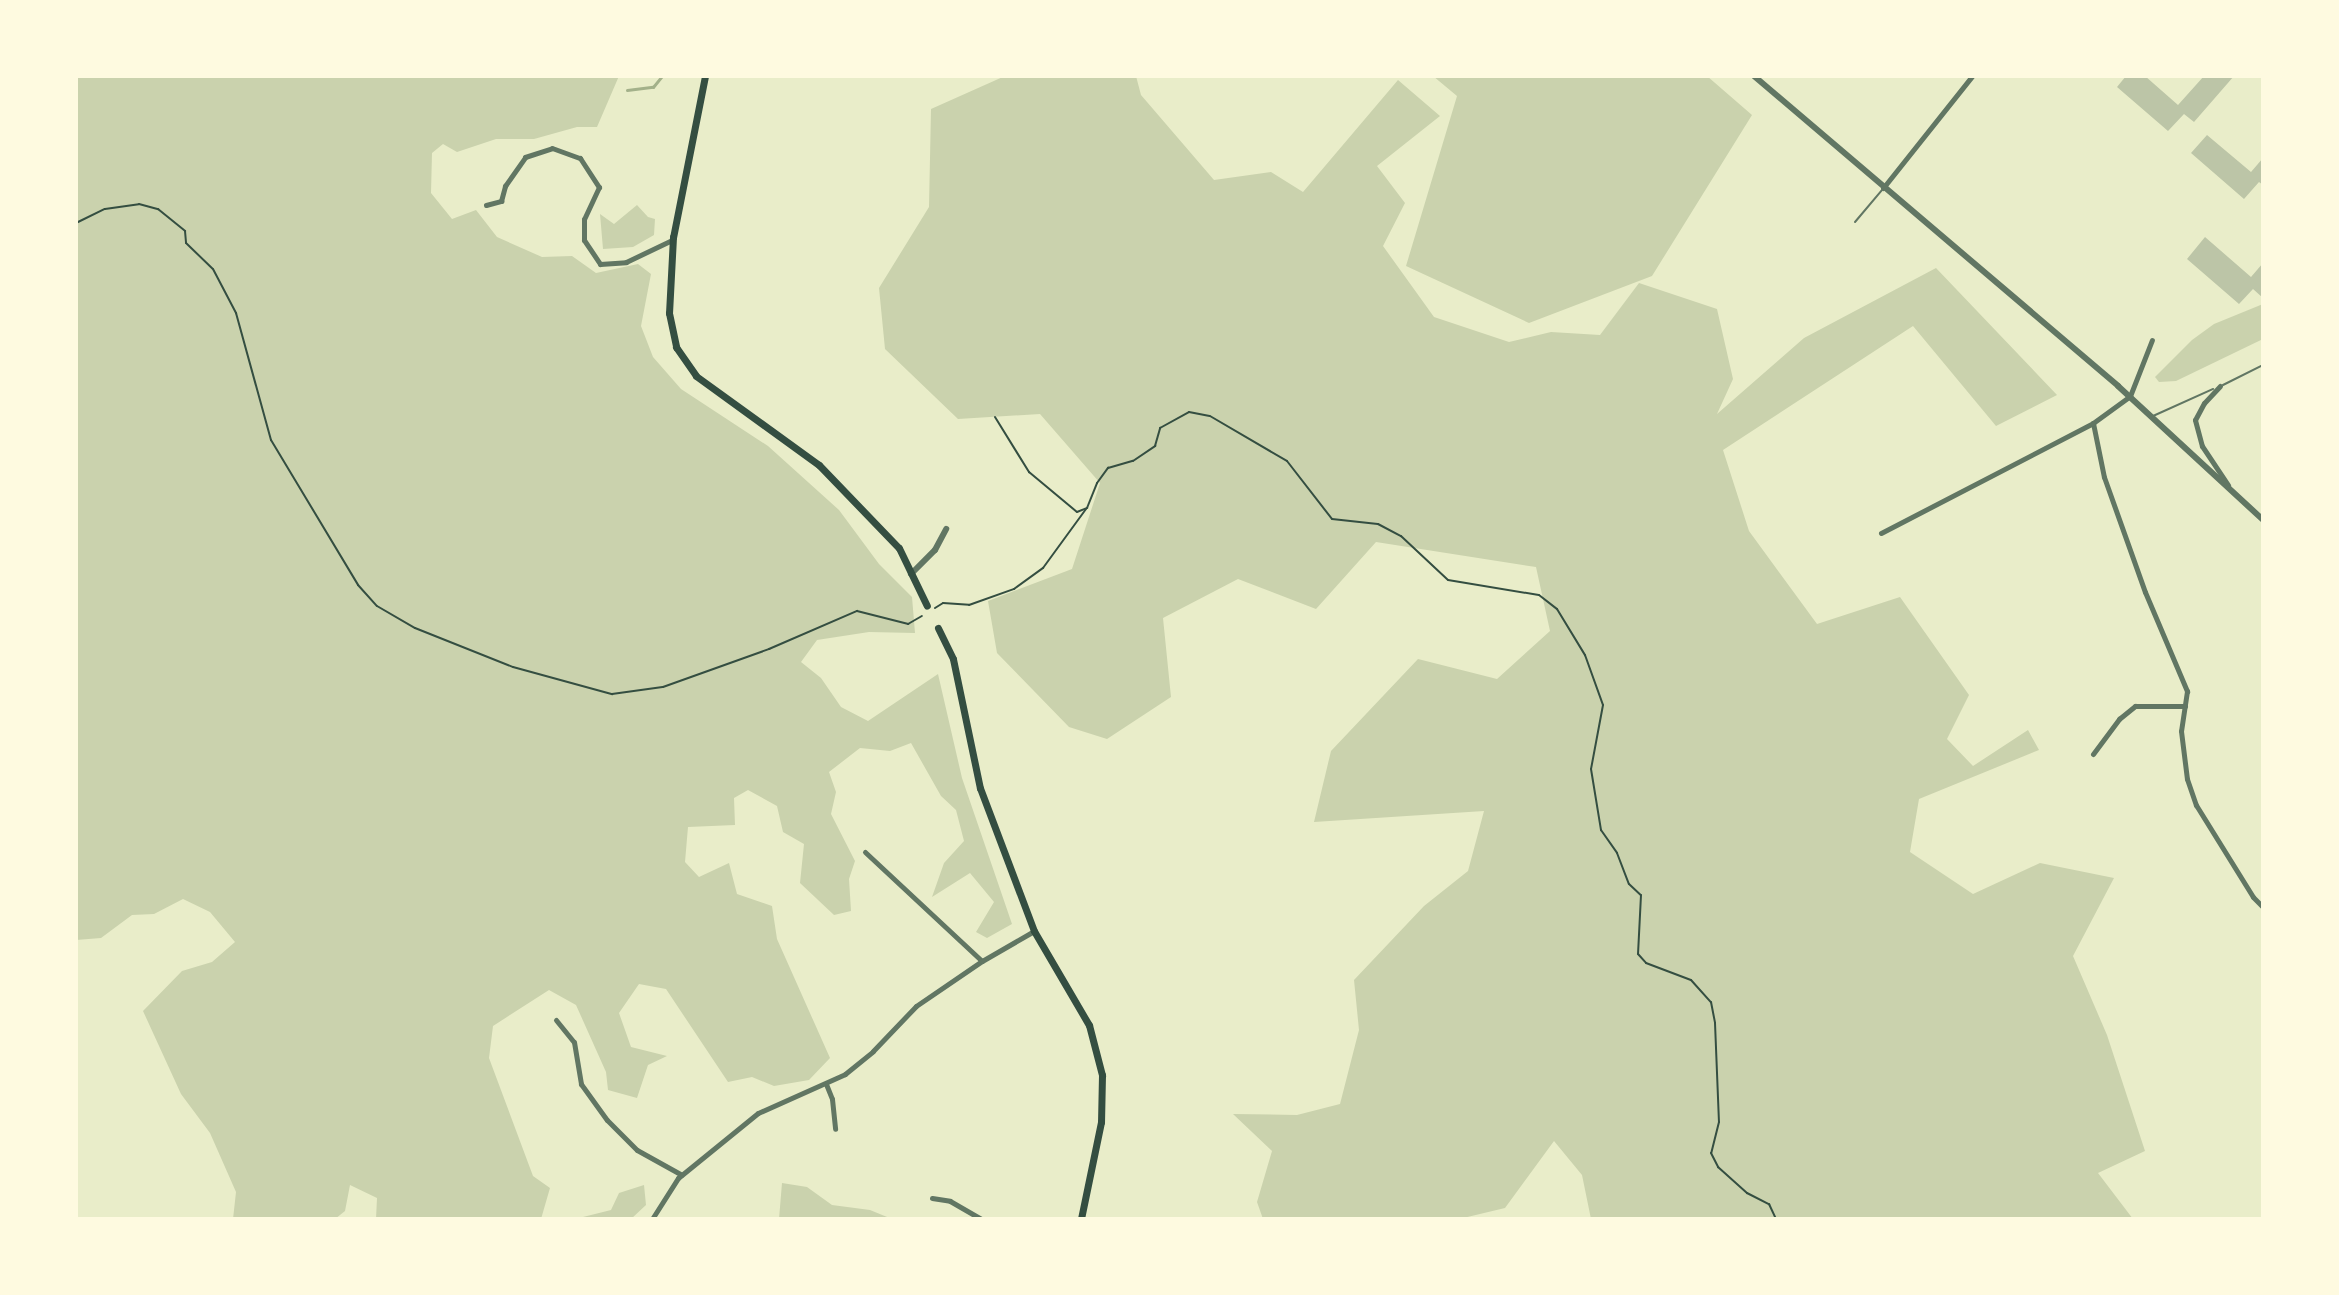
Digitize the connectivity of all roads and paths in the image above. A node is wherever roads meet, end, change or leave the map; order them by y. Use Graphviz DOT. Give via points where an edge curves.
graph roads {
  1 [pos="705,76"];
  2 [pos="1754,76"];
  3 [pos="1972,76"];
  4 [pos="1883,189"];
  5 [pos="486,205"];
  6 [pos="1855,222"];
  7 [pos="76,223"];
  8 [pos="673,239"];
  9 [pos="2152,340"];
  10 [pos="2263,365"];
  11 [pos="2220,386"];
  12 [pos="2130,396"];
  13 [pos="2152,416"];
  14 [pos="995,417"];
  15 [pos="2093,423"];
  16 [pos="2231,489"];
  17 [pos="1087,508"];
  18 [pos="2263,520"];
  19 [pos="946,529"];
  20 [pos="1881,533"];
  21 [pos="911,574"];
  22 [pos="927,606"];
  23 [pos="938,628"];
  24 [pos="2185,706"];
  25 [pos="2093,754"];
  26 [pos="865,852"];
  27 [pos="2263,907"];
  28 [pos="1034,931"];
  29 [pos="982,961"];
  30 [pos="556,1020"];
  31 [pos="826,1084"];
  32 [pos="835,1129"];
  33 [pos="682,1175"];
  34 [pos="932,1198"];
  35 [pos="652,1219"];
  36 [pos="981,1219"];
  37 [pos="1081,1219"];
  38 [pos="1776,1219"];
  1 -- 8 [label="main road"];
  2 -- 4 [label="street"];
  3 -- 4 [label="street"];
  4 -- 6 [label="lane"];
  4 -- 12 [label="street"];
  5 -- 8 [label="street" via="501,201 525,157 552,148 580,158 599,187 584,219 584,240 600,264 626,262"];
  7 -- 17 [label="path" via="105,209 139,204 158,209 185,231 186,243 213,269 236,313 271,440 358,585 377,606 415,628 513,667 612,694 663,687 857,611 908,624 943,603 969,605 1014,589 1043,568"];
  8 -- 21 [label="main road" via="669,313 676,347 696,376 819,465 899,548"];
  9 -- 12 [label="street"];
  10 -- 11 [label="lane"];
  11 -- 13 [label="lane"];
  11 -- 16 [label="street" via="2195,420 2202,446"];
  12 -- 13 [label="street"];
  12 -- 15 [label="street"];
  13 -- 16 [label="street"];
  14 -- 17 [label="path" via="1029,472 1077,512"];
  15 -- 20 [label="street"];
  15 -- 24 [label="street" via="2104,477 2186,686"];
  16 -- 18 [label="street"];
  17 -- 38 [label="path" via="1108,468 1133,461 1155,446 1160,428 1189,412 1210,416 1287,461 1332,519 1378,524 1401,536 1448,580 1539,595 1557,609 1585,655 1603,705 1591,769 1601,830 1629,884 1641,895 1638,954 1646,963 1691,980 1711,1002 1719,1122 1711,1153 1718,1167 1747,1193 1769,1204"];
  19 -- 21 [label="street" via="935,550"];
  21 -- 22 [label="main road"];
  23 -- 28 [label="main road" via="953,659 980,788"];
  24 -- 25 [label="street" via="2135,706"];
  24 -- 27 [label="street" via="2181,741 2191,792"];
  26 -- 29 [label="street"];
  28 -- 29 [label="street"];
  28 -- 37 [label="main road" via="1089,1025 1102,1075 1101,1122"];
  29 -- 31 [label="street" via="916,1006 873,1051"];
  30 -- 33 [label="street" via="574,1042 581,1084 607,1120 637,1150"];
  31 -- 32 [label="street"];
  31 -- 33 [label="street" via="762,1110"];
  33 -- 35 [label="street"];
  34 -- 36 [label="street" via="950,1201"];
}
